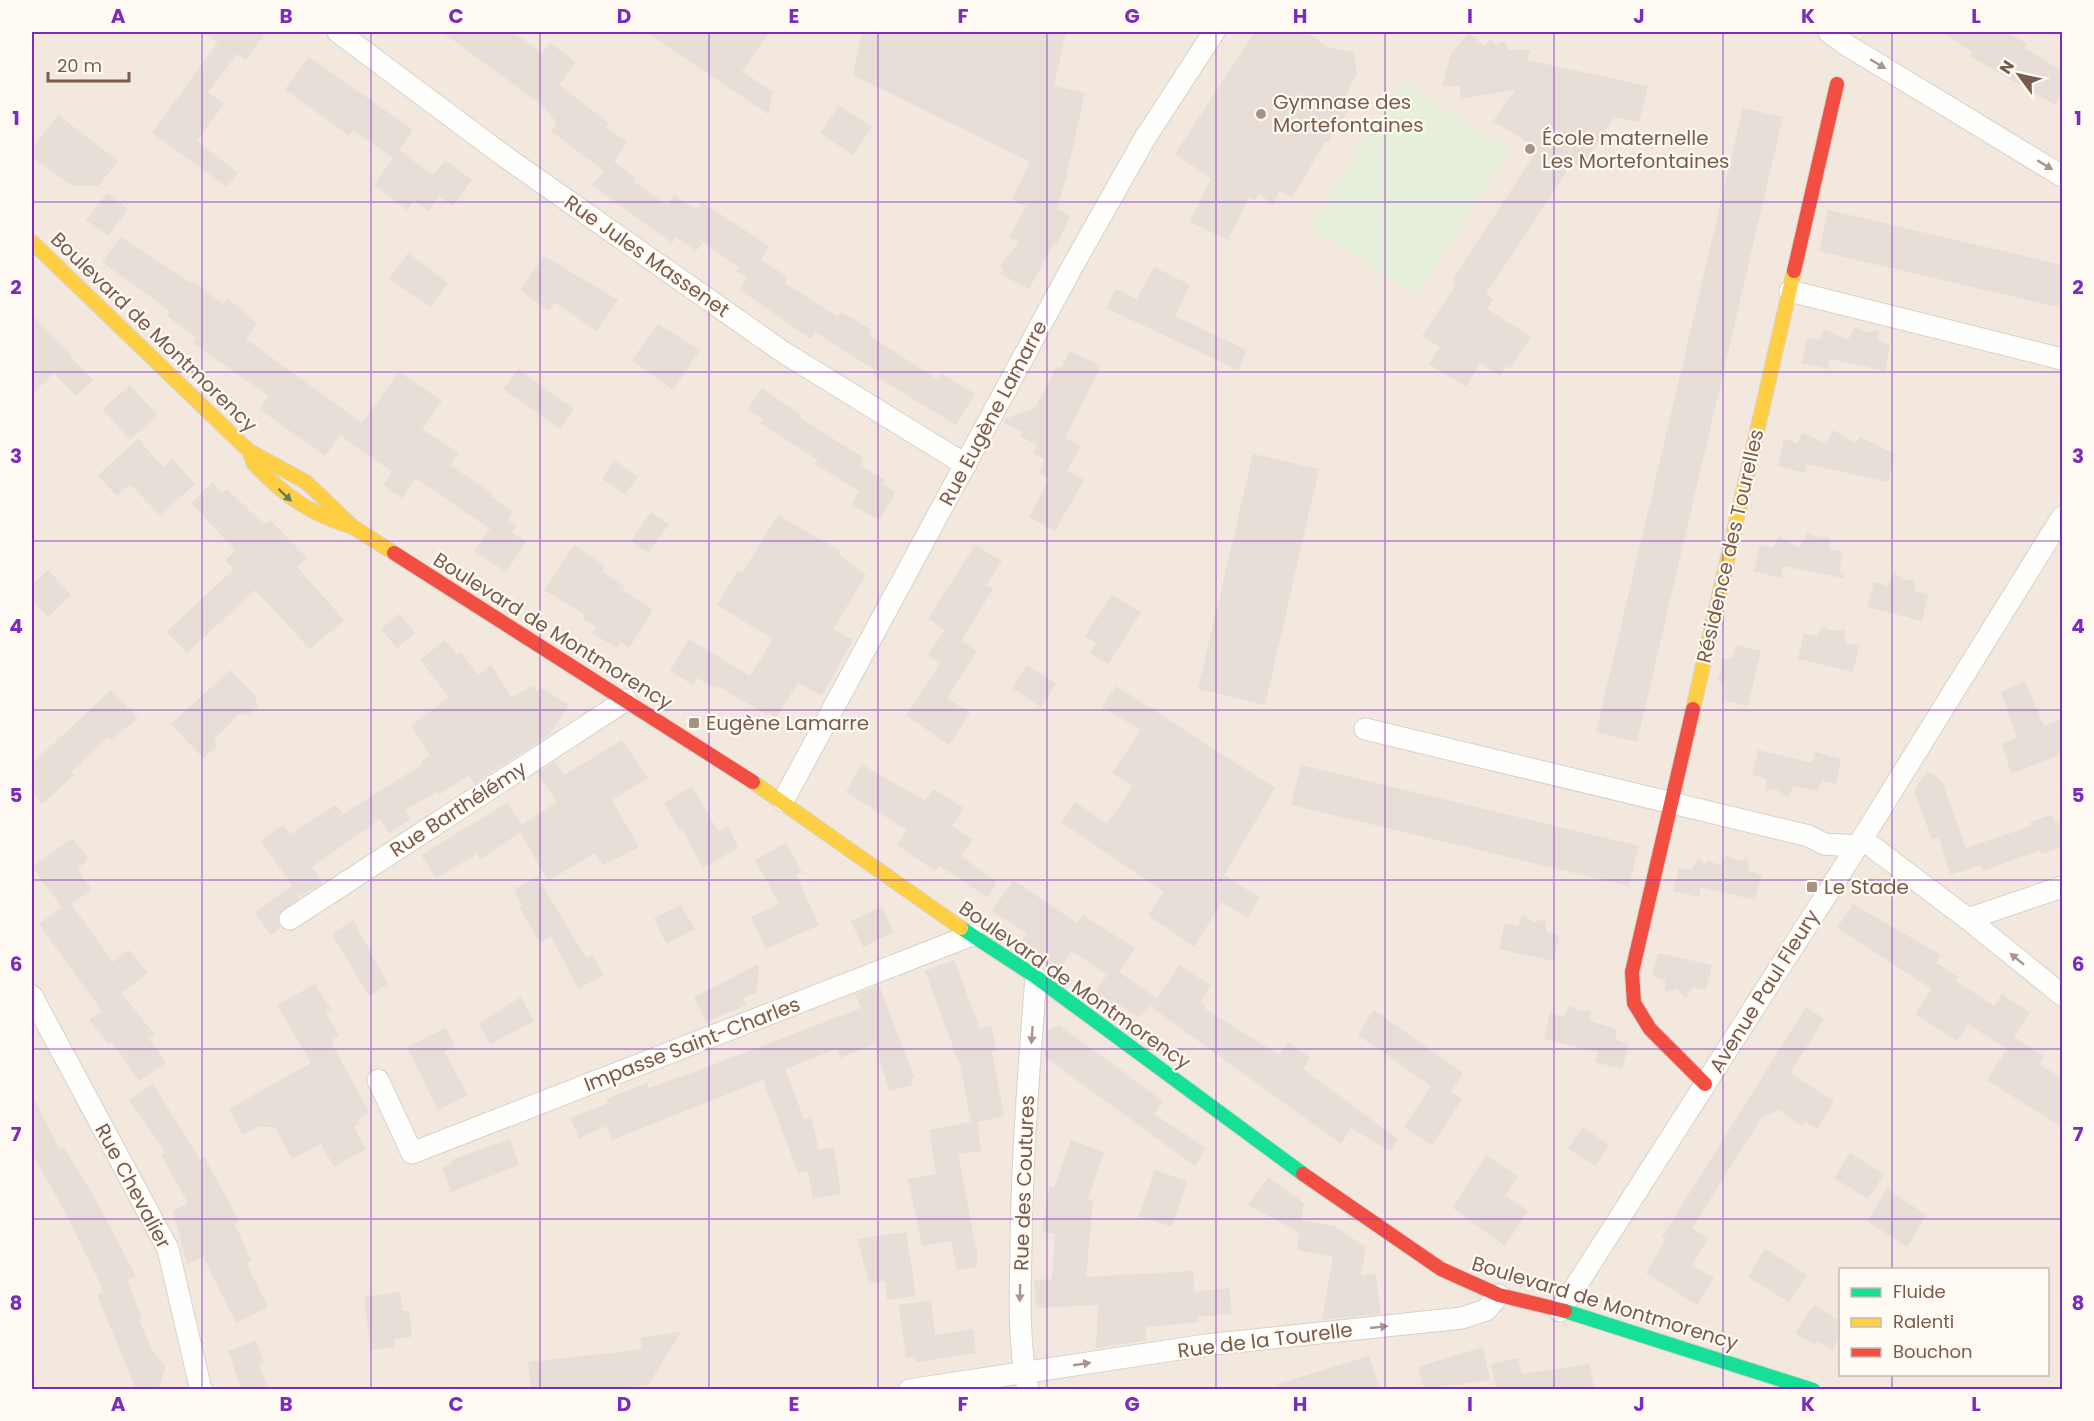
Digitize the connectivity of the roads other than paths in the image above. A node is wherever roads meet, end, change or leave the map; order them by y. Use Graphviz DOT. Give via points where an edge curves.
graph roads {
  1 [pos="338,32"];
  2 [pos="1214,32"];
  3 [pos="1829,32"];
  4 [pos="1837,84"];
  5 [pos="2062,176"];
  6 [pos="32,242"];
  7 [pos="1790,291"];
  8 [pos="2062,359"];
  9 [pos="249,450"];
  10 [pos="966,465"];
  11 [pos="2062,517"];
  12 [pos="352,527"];
  13 [pos="626,700"];
  14 [pos="1365,729"];
  15 [pos="783,801"];
  16 [pos="1671,801"];
  17 [pos="1859,843"];
  18 [pos="2062,887"];
  19 [pos="290,919"];
  20 [pos="1968,919"];
  21 [pos="972,935"];
  22 [pos="1036,977"];
  23 [pos="2062,995"];
  24 [pos="32,996"];
  25 [pos="378,1080"];
  26 [pos="1705,1084"];
  27 [pos="1499,1295"];
  28 [pos="1560,1311"];
  29 [pos="1026,1381"];
  30 [pos="201,1389"];
  31 [pos="909,1389"];
  32 [pos="1813,1389"];
  1 -- 10 [label="street, Rue Jules Massenet" via="507,158 783,352"];
  2 -- 10 [label="street, Rue Eugène Lamarre" via="1145,138"];
  3 -- 5 [label="street, one-way"];
  4 -- 7 [label="street, Résidence des Tourelles"];
  6 -- 9 [label="street, Boulevard de Montmorency"];
  7 -- 8 [label="street"];
  7 -- 16 [label="street, Résidence des Tourelles"];
  9 -- 12 [label="street, Boulevard de Montmorency" via="313,485"];
  9 -- 12 [label="street, Boulevard de Montmorency, one-way" via="254,464 297,506 323,520"];
  10 -- 15 [label="street, Rue Eugène Lamarre"];
  11 -- 17 [label="street, Avenue Paul Fleury"];
  12 -- 13 [label="street, Boulevard de Montmorency"];
  13 -- 15 [label="street, Boulevard de Montmorency"];
  13 -- 19 [label="street, Rue Barthélémy"];
  14 -- 16 [label="street"];
  15 -- 21 [label="street, Boulevard de Montmorency"];
  16 -- 17 [label="street" via="1809,836 1824,844"];
  16 -- 26 [label="street, Résidence des Tourelles" via="1632,972 1634,1003 1650,1029"];
  17 -- 20 [label="street"];
  17 -- 26 [label="street, Avenue Paul Fleury"];
  18 -- 20 [label="street"];
  23 -- 20 [label="street, one-way"];
  21 -- 22 [label="street, Boulevard de Montmorency"];
  21 -- 25 [label="street, Impasse Saint-Charles" via="412,1153"];
  22 -- 27 [label="street, Boulevard de Montmorency" via="1336,1198 1441,1269"];
  22 -- 29 [label="street, Rue des Coutures, one-way" via="1022,1198 1020,1305"];
  24 -- 30 [label="street, Rue Chevalier" via="168,1249"];
  26 -- 28 [label="street, Avenue Paul Fleury"];
  27 -- 28 [label="street, Boulevard de Montmorency"];
  29 -- 27 [label="street, Rue de la Tourelle, one-way" via="1206,1345 1462,1318 1486,1310"];
  28 -- 32 [label="street, Boulevard de Montmorency"];
  29 -- 31 [label="street, Rue de la Tourelle"];
}
